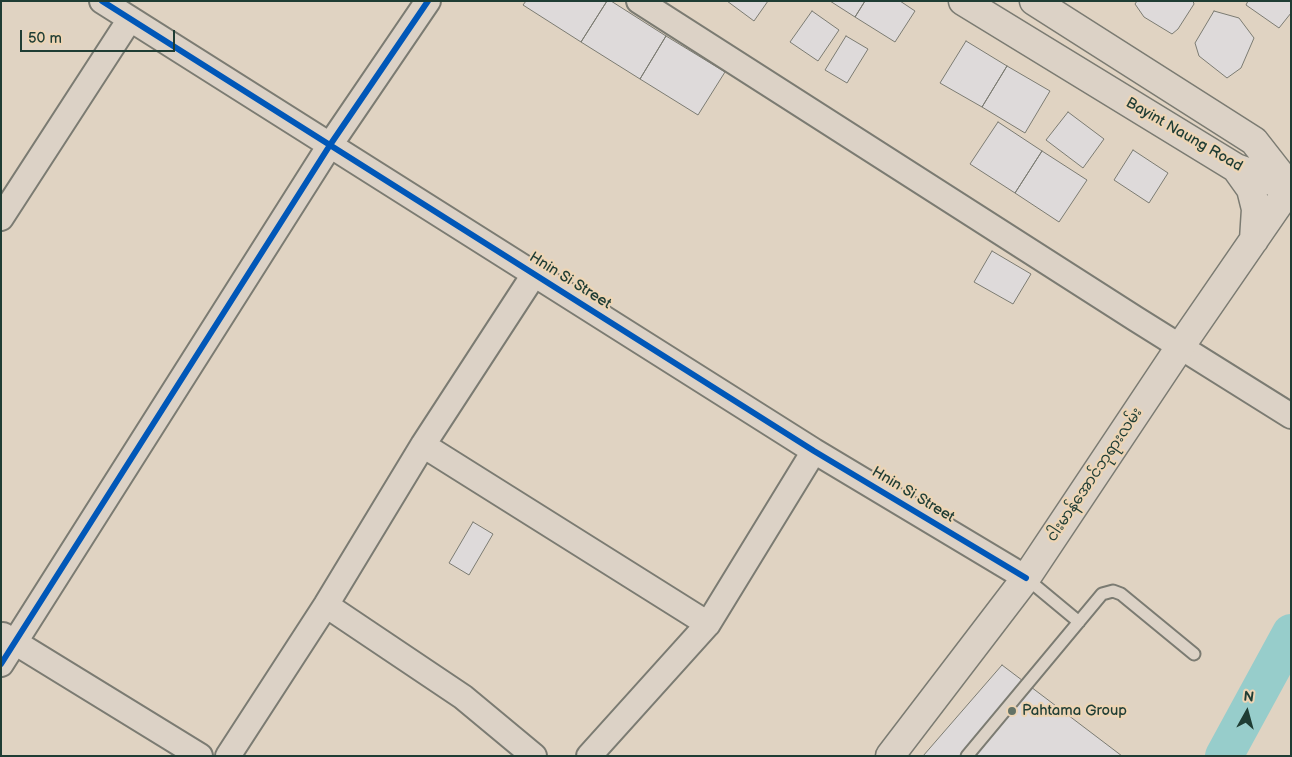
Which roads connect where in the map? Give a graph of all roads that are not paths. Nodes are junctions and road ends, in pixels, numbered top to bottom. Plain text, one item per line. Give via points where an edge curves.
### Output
1 (102, 1) edge
2 (428, 1) edge
3 (639, 1) edge
4 (963, 1) edge
5 (1034, 1) edge
6 (130, 19) junction
7 (1254, 141) junction
8 (330, 145) junction
9 (1291, 152) edge
10 (1236, 168) junction
11 (1290, 187) edge
12 (1291, 217) edge
13 (1, 218) edge
14 (1254, 240) junction
15 (535, 273) junction
16 (1180, 347) junction
17 (1291, 416) edge
18 (423, 445) junction
19 (814, 451) junction
20 (1026, 578) junction
21 (326, 604) junction
22 (1079, 622) junction
23 (708, 624) junction
24 (8, 639) edge
25 (1194, 654) dead end
26 (1, 664) edge
27 (200, 756) edge
28 (228, 756) edge
29 (534, 756) edge
30 (589, 756) edge
31 (890, 756) edge
32 (968, 756) edge

1 - 6 street, Hnin Si Street
2 - 8 street
3 - 16 street
4 - 10 main road, Bayint Naung Road
5 - 7 main road, Bayint Naung Road
6 - 8 street, Hnin Si Street
6 - 13 street
7 - 9 main road via 1273,150
7 - 11 main road, Bayint Naung Road
8 - 15 street, Hnin Si Street
8 - 24 street
10 - 11 main road, Bayint Naung Road
10 - 14 main road via 1252,189 1256,209
11 - 14 main road, ငါးမာန်အောင်ဘုရားလမ်း
12 - 14 main road via 1275,222
14 - 16 main road, ငါးမာန်အောင်ဘုရားလမ်း
15 - 18 street
15 - 19 street, Hnin Si Street
16 - 17 street
16 - 20 main road, ငါးမာန်အောင်ဘုရားလမ်း
18 - 21 street
18 - 23 street
19 - 20 street, Hnin Si Street
19 - 23 street
20 - 22 lane
20 - 31 main road, ငါးမာန်အောင်ဘုရားလမ်း
21 - 28 street
21 - 29 street via 463,697
22 - 25 lane via 1102,594 1112,591 1121,594
22 - 32 lane
23 - 30 street
24 - 26 street
24 - 27 street

